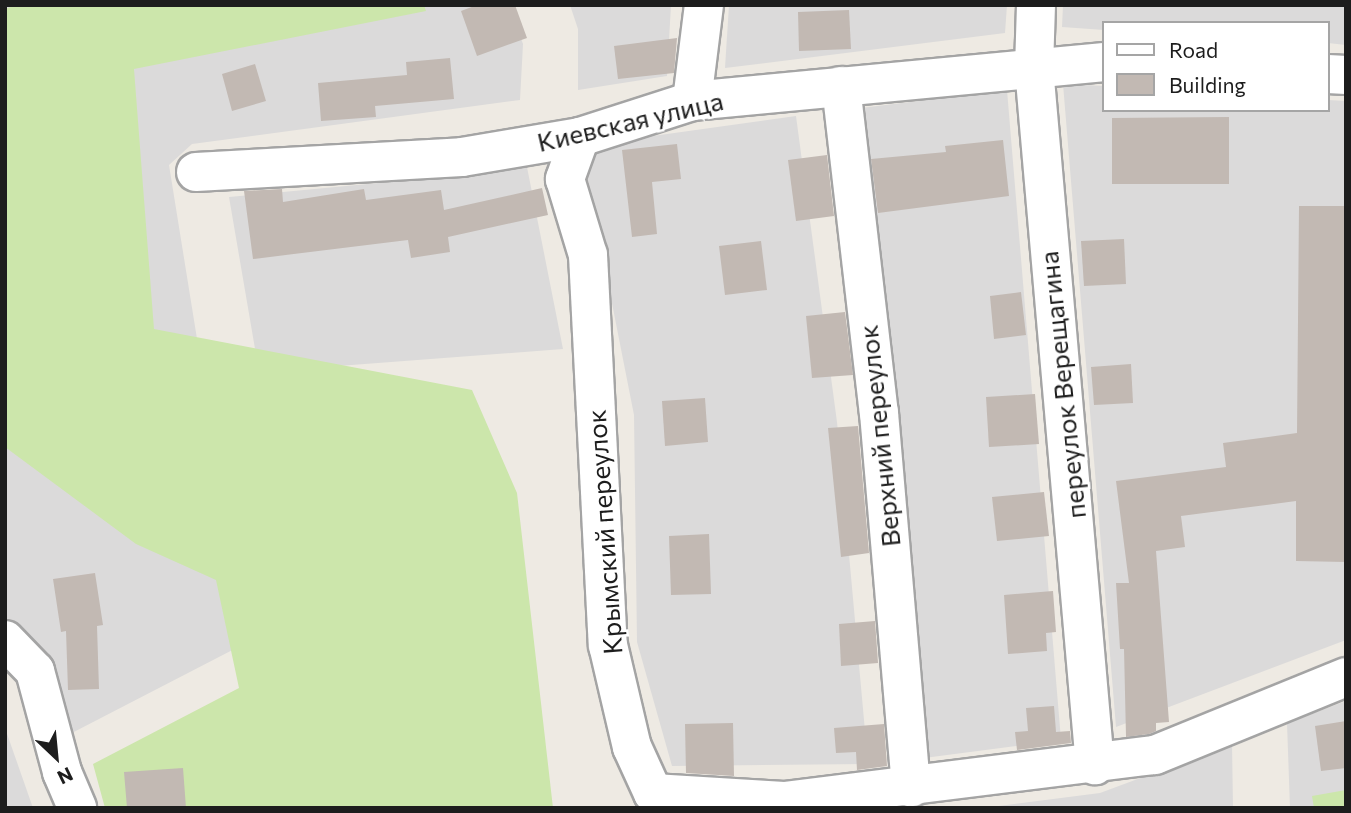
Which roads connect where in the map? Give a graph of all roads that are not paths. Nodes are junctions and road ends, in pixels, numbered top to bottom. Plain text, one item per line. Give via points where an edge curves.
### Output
1 (704, 5) edge
2 (1036, 5) edge
3 (1102, 62) edge
4 (1034, 68) junction
5 (841, 86) junction
6 (692, 101) junction
7 (580, 137) junction
8 (196, 172) dead end
9 (5, 640) edge
10 (1346, 677) edge
11 (1095, 765) junction
12 (911, 788) junction
13 (77, 808) edge

1 - 6 street
2 - 4 street, переулок Верещагина
3 - 4 street, Киевская улица
4 - 5 street, Киевская улица
4 - 11 street, переулок Верещагина
5 - 6 street, Киевская улица
5 - 12 street, Верхний переулок via 879,413
6 - 7 street, Киевская улица
7 - 8 street, Киевская улица via 461,157
7 - 12 street, Крымский переулок via 565,178 588,256 608,645 632,747 653,793 783,801
9 - 13 street via 35,671 62,772
10 - 11 street via 1155,755
11 - 12 street

